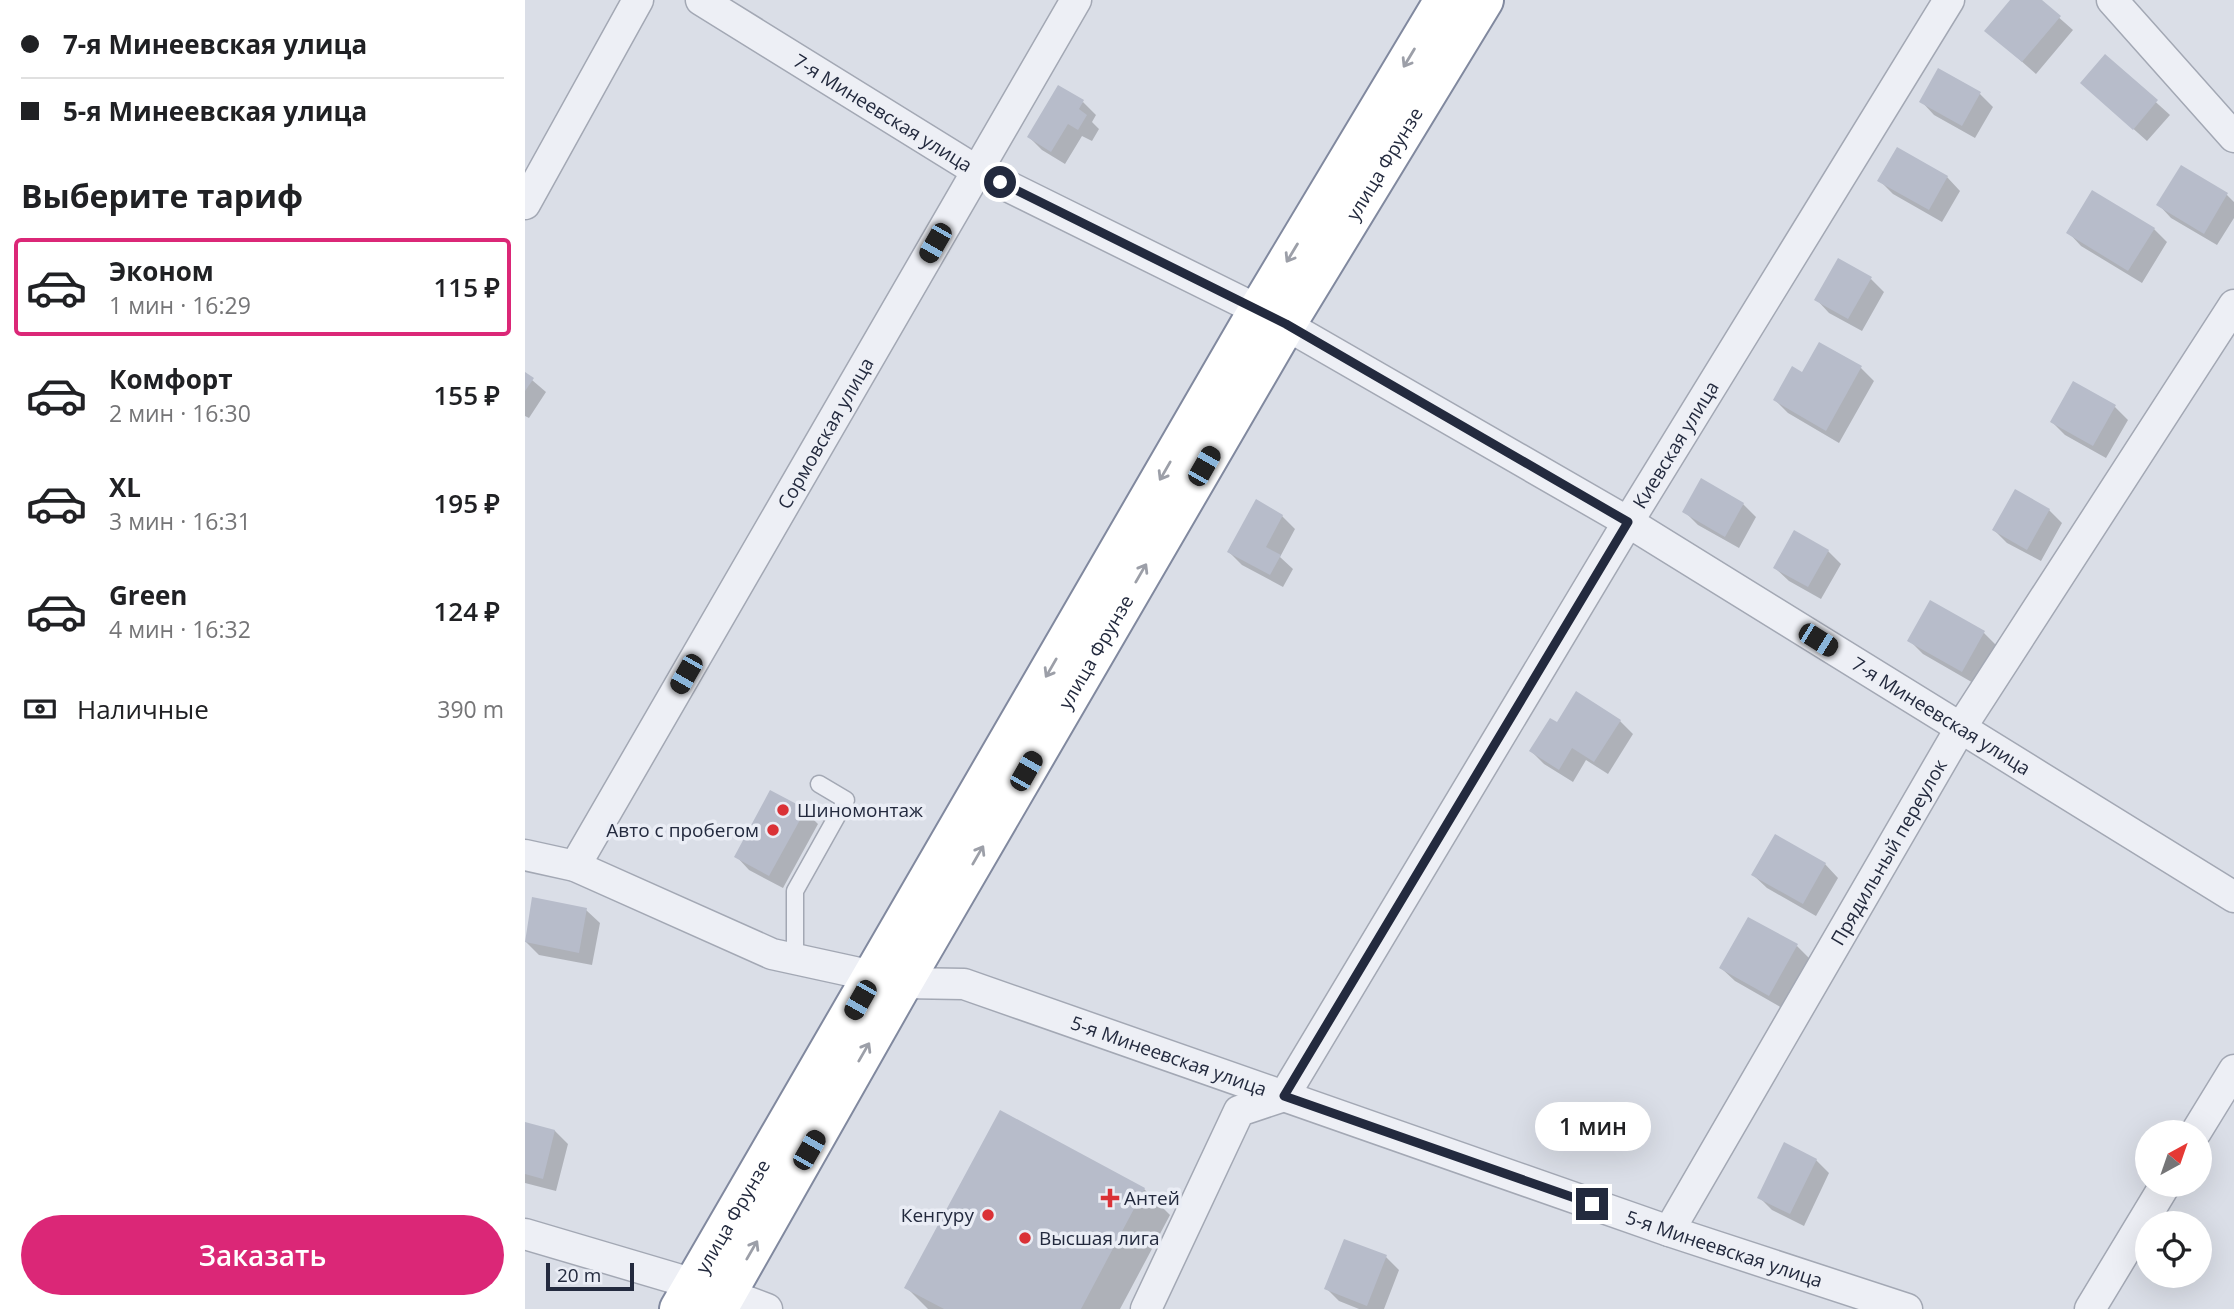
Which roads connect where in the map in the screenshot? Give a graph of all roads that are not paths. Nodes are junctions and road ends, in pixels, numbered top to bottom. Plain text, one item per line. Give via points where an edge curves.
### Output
1 (638, 0) edge
2 (701, 0) edge
3 (1076, 0) edge
4 (1444, 0) edge
5 (1484, 0) edge
6 (1949, 0) edge
7 (2112, 0) edge
8 (2234, 137) edge
9 (977, 171) junction
10 (525, 204) edge
11 (2234, 305) edge
12 (1272, 317) junction
13 (1628, 522) junction
14 (1960, 729) junction
15 (819, 784) dead end
16 (528, 853) edge
17 (575, 866) junction
18 (2234, 897) edge
19 (795, 959) junction
20 (888, 980) junction
21 (2234, 1070) edge
22 (1284, 1096) junction
23 (2203, 1120) edge
24 (2158, 1197) edge
25 (1669, 1231) junction
26 (525, 1234) edge
27 (705, 1299) edge
28 (767, 1309) edge
29 (1146, 1309) edge
30 (1907, 1309) edge
31 (2090, 1309) edge

1 - 10 street
2 - 9 street, 7-я Минеевская улица
3 - 9 street, Сормовская улица
4 -> 12 highway, улица Фрунзе
5 - 12 highway, улица Фрунзе
6 - 13 street, Киевская улица
7 - 8 street
9 - 12 street, 7-я Минеевская улица
9 - 17 street, Сормовская улица
11 - 14 street, Прядильный переулок
12 - 13 street, 7-я Минеевская улица
12 - 20 highway, улица Фрунзе
13 - 14 street, 7-я Минеевская улица
13 - 22 street, Киевская улица
14 - 18 street, 7-я Минеевская улица
14 - 25 street, Прядильный переулок
15 - 19 lane via 846,800 795,891
16 - 17 street, 5-я Минеевская улица
17 - 19 street, 5-я Минеевская улица via 772,954
19 - 20 street, 5-я Минеевская улица
20 - 22 street, 5-я Минеевская улица via 964,984
20 - 27 highway, улица Фрунзе
21 - 23 street
22 - 25 street, 5-я Минеевская улица
22 - 29 street via 1239,1111
24 - 31 street
25 - 30 street, 5-я Минеевская улица
26 - 27 street
27 - 28 street

